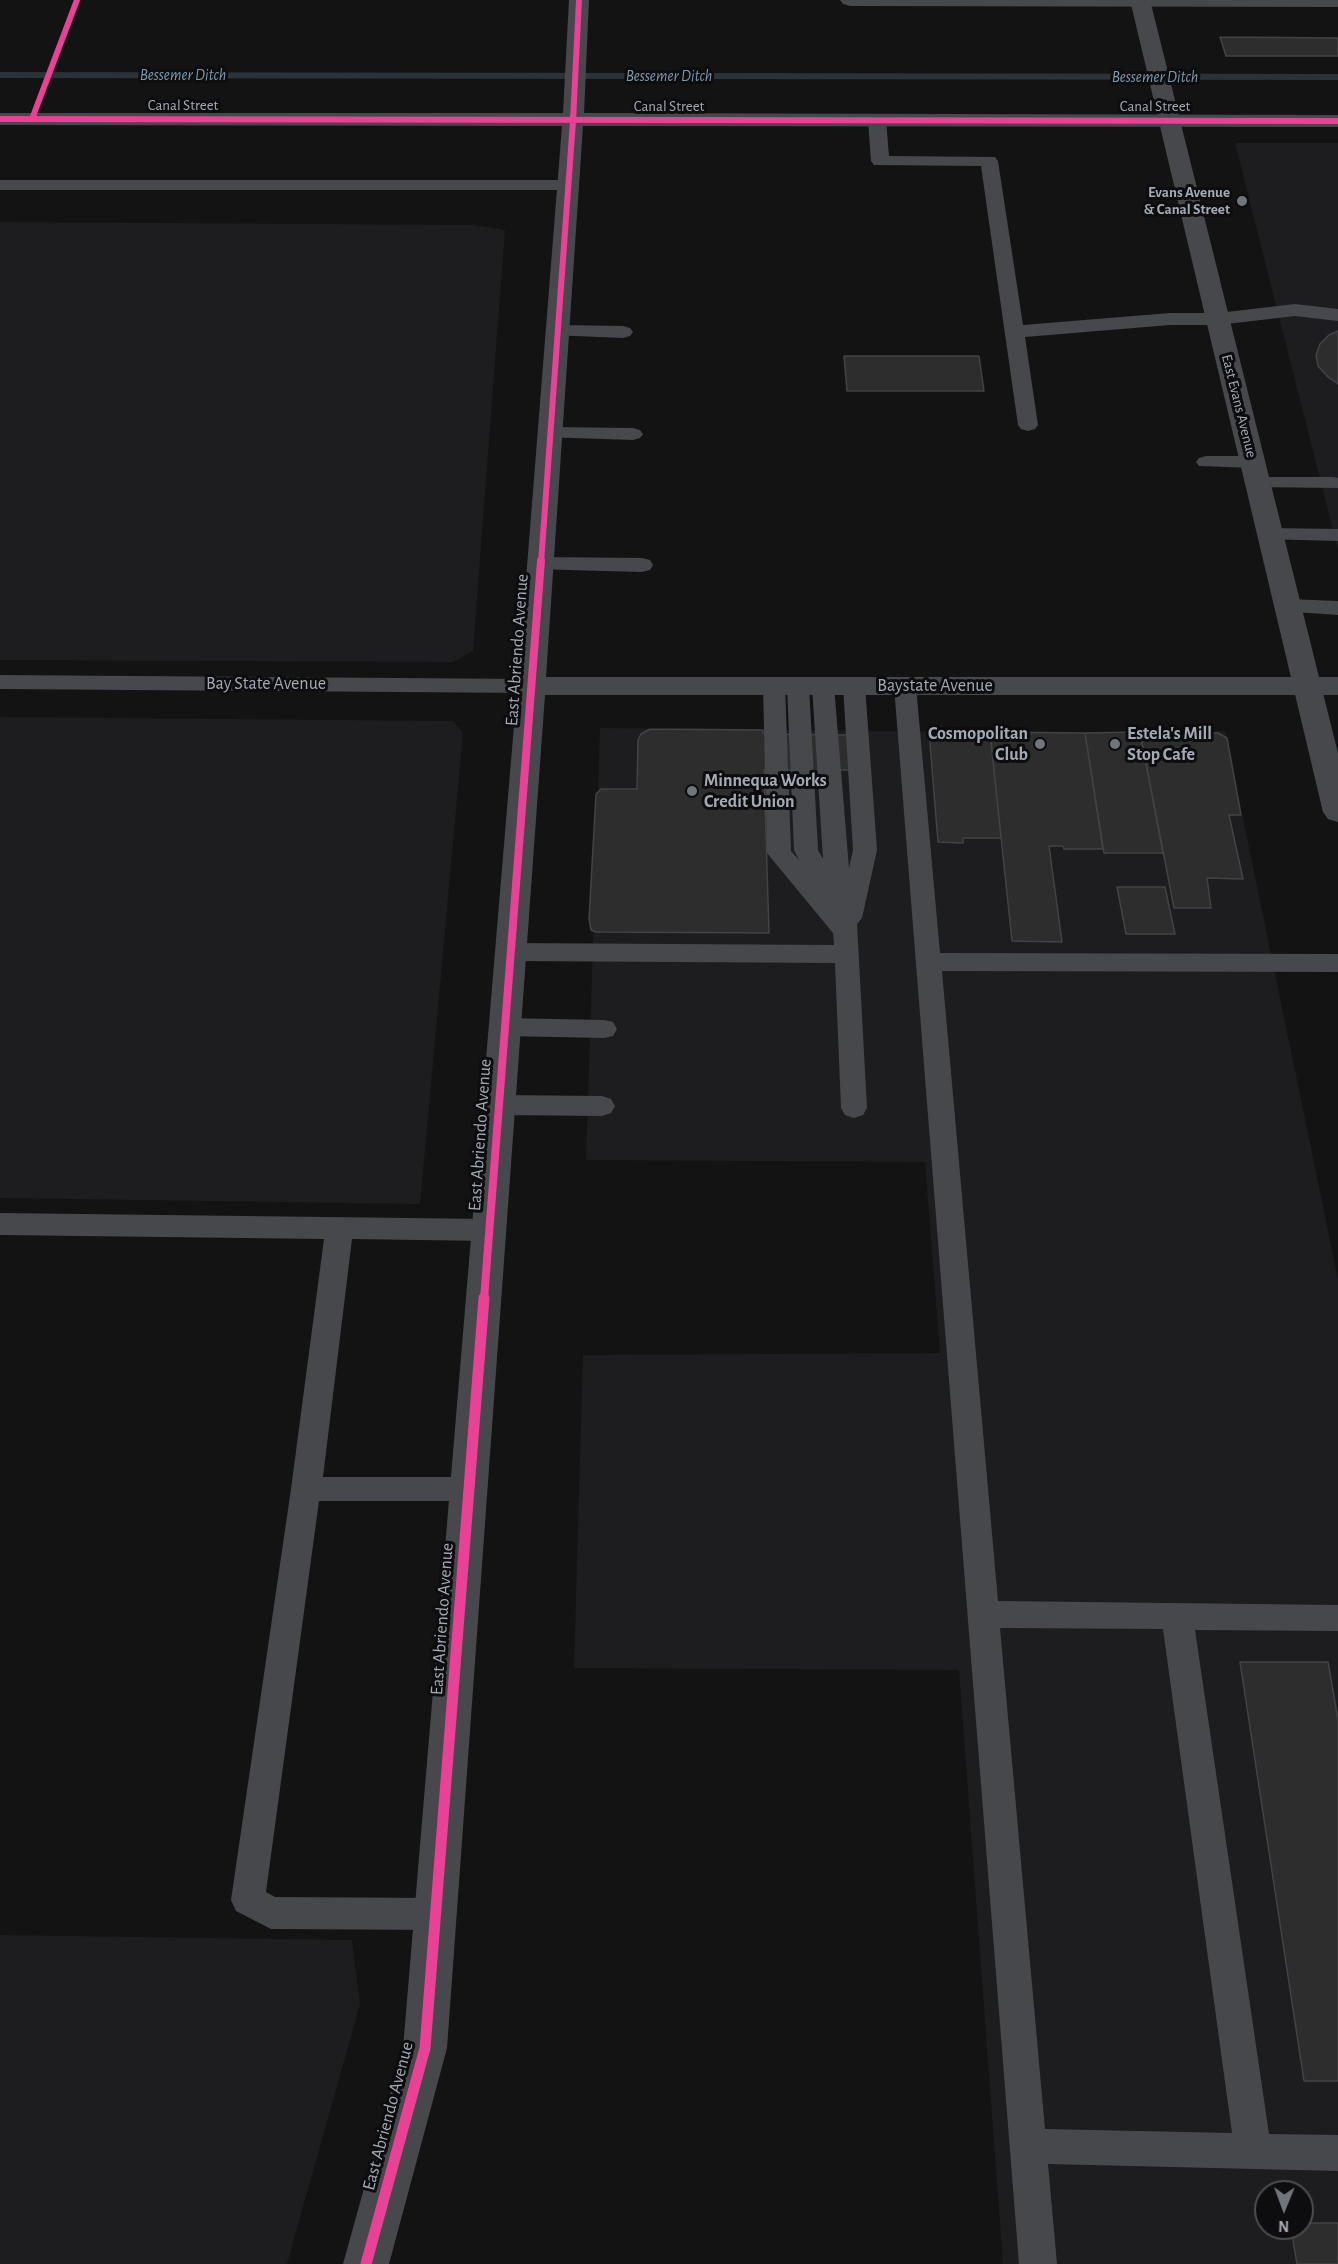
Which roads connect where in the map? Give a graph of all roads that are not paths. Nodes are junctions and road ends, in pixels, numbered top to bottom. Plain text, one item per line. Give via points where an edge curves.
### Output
1 (579, 0) edge
2 (850, 0) edge
3 (1140, 1) edge
4 (1338, 1) edge
5 (575, 92) junction
6 (0, 119) edge
7 (877, 120) junction
8 (1170, 121) junction
9 (1338, 121) edge
10 (0, 185) edge
11 (568, 185) junction
12 (1338, 299) edge
13 (1338, 307) edge
14 (1295, 310) junction
15 (1338, 315) edge
16 (1218, 319) junction
17 (558, 331) junction
18 (623, 332) dead end
19 (1014, 332) junction
20 (1028, 425) dead end
21 (550, 433) junction
22 (633, 434) dead end
23 (1206, 462) dead end
24 (1256, 473) junction
25 (1334, 483) dead end
26 (1270, 534) junction
27 (1338, 535) edge
28 (540, 564) junction
29 (642, 565) dead end
30 (1288, 606) junction
31 (1338, 608) edge
32 (0, 682) edge
33 (531, 686) junction
34 (798, 686) junction
35 (854, 686) junction
36 (905, 686) junction
37 (1308, 686) junction
38 (1338, 686) edge
39 (1338, 812) edge
40 (846, 943) junction
41 (511, 952) junction
42 (928, 962) junction
43 (1338, 963) edge
44 (505, 1028) junction
45 (603, 1029) dead end
46 (499, 1105) junction
47 (602, 1106) dead end
48 (854, 1108) dead end
49 (0, 1224) edge
50 (339, 1228) junction
51 (489, 1230) junction
52 (469, 1489) junction
53 (306, 1490) junction
54 (984, 1614) junction
55 (1177, 1616) junction
56 (1338, 1618) edge
57 (436, 1914) junction
58 (1028, 2146) junction
59 (1253, 2151) junction
60 (1338, 2152) edge
61 (366, 2264) edge
62 (1038, 2264) edge

1 - 5 street, East Abriendo Avenue
2 - 3 street
3 - 4 street
3 - 8 street, East Evans Avenue
5 - 6 street, Canal Street
5 - 7 street, Canal Street
5 - 11 street, East Abriendo Avenue
7 - 8 street, Canal Street
7 - 19 lane via 880,160 989,161
8 - 9 street, Canal Street
8 - 16 street, East Evans Avenue
10 - 11 lane
11 - 17 street, East Abriendo Avenue
12 - 14 lane
13 - 14 lane
14 - 15 lane
14 - 16 lane
16 - 19 lane via 1170,319
16 - 24 street, East Evans Avenue
17 - 18 lane
17 - 21 street, East Abriendo Avenue
19 - 20 lane
21 - 22 lane
21 - 28 street, East Abriendo Avenue
23 - 24 lane
24 - 25 lane
24 - 26 street, East Evans Avenue
26 - 27 lane
26 - 30 street, East Evans Avenue
28 - 29 lane
28 - 33 street, East Abriendo Avenue
30 - 31 lane
30 - 37 street, East Evans Avenue
32 - 33 lane, Bay State Avenue
33 - 34 street, Baystate Avenue
33 - 41 street, East Abriendo Avenue
34 - 35 street, Baystate Avenue
34 - 40 lane via 833,847
34 - 40 lane via 779,853
35 - 36 street, Baystate Avenue
35 - 40 lane via 865,850
36 - 37 street, Baystate Avenue
36 - 42 lane
37 - 38 street, Baystate Avenue
37 - 39 street, East Evans Avenue
40 - 41 lane
40 - 48 lane
41 - 44 street, East Abriendo Avenue
42 - 43 lane
42 - 54 lane
44 - 45 lane
44 - 46 street, East Abriendo Avenue
46 - 47 lane
46 - 51 street, East Abriendo Avenue
49 - 50 lane
50 - 51 lane
50 - 53 lane
51 - 52 street, East Abriendo Avenue
52 - 53 lane
52 - 57 street, East Abriendo Avenue
53 - 57 lane via 248,1900 271,1913
54 - 55 lane
54 - 58 lane
55 - 56 lane
55 - 59 lane
57 - 61 street, East Abriendo Avenue via 425,2048
58 - 59 lane
58 - 62 lane
59 - 60 lane

